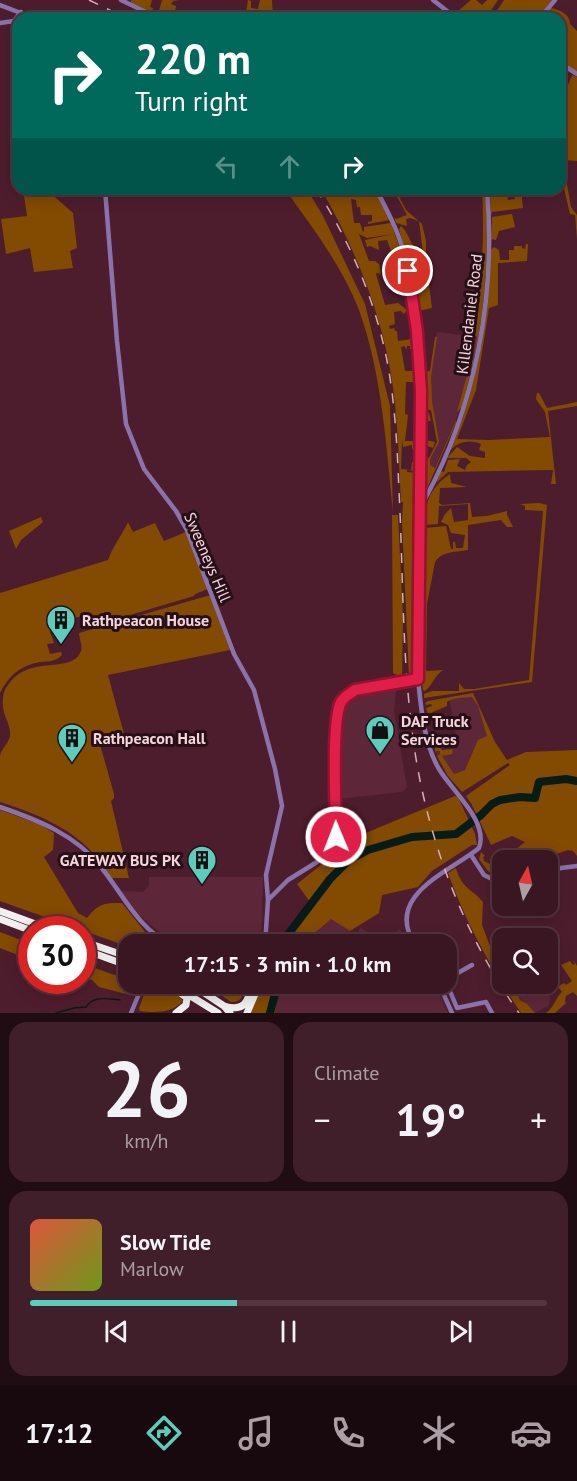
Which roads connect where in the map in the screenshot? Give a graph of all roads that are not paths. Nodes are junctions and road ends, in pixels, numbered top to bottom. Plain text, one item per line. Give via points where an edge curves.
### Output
1 (124, 0) edge
2 (433, 0) edge
3 (555, 0) edge
4 (0, 4) edge
5 (21, 12) edge
6 (147, 12) edge
7 (448, 12) edge
8 (545, 12) edge
9 (105, 195) edge
10 (379, 195) edge
11 (487, 195) edge
12 (420, 500) junction
13 (418, 679) junction
14 (0, 807) edge
15 (471, 855) junction
16 (577, 866) edge
17 (558, 869) edge
18 (492, 878) edge
19 (268, 900) junction
20 (0, 911) edge
21 (18, 918) edge
22 (0, 919) edge
23 (18, 926) edge
24 (153, 934) edge
25 (266, 934) edge
26 (411, 934) edge
27 (96, 946) edge
28 (118, 953) edge
29 (96, 954) edge
30 (118, 962) edge
31 (472, 965) dead end
32 (457, 973) edge
33 (139, 994) edge
34 (182, 994) edge
35 (187, 994) edge
36 (206, 994) edge
37 (251, 994) edge
38 (253, 994) edge
39 (443, 994) edge
40 (451, 994) edge
41 (224, 1006) junction
42 (458, 1010) edge
43 (133, 1013) edge
44 (176, 1013) edge
45 (218, 1013) edge
46 (230, 1013) edge
47 (247, 1013) edge
48 (452, 1013) edge
49 (492, 1013) edge

1 - 6 street
2 - 7 street
3 - 8 street
4 - 5 street
9 - 19 street, Sweeneys Hill via 126,424 144,469 188,530 234,654 254,690 277,777 282,806 266,875
10 - 12 street via 403,249 414,309 421,384
11 - 12 street, Killendaniel Road via 489,260 476,366 456,430 433,484 425,499
12 - 13 street
13 - 15 street via 435,762 468,805 482,838
13 - 19 street via 355,690 341,703 337,724 336,837 317,862 288,880
14 - 24 street via 51,827 77,844 101,867
15 - 18 street
15 - 26 street via 430,881 414,898 408,911
16 - 17 street
19 - 25 street, Sweeneys Hill
20 - 21 highway
22 - 23 highway
27 - 28 highway
29 - 30 highway
31 - 32 street
33 - 43 street
34 - 44 highway via 188,998 186,1005
35 - 45 highway
36 - 41 highway
37 - 41 highway via 243,1006
38 - 47 highway
39 - 48 street
40 - 42 street
41 - 46 highway
42 - 49 street via 486,1002

